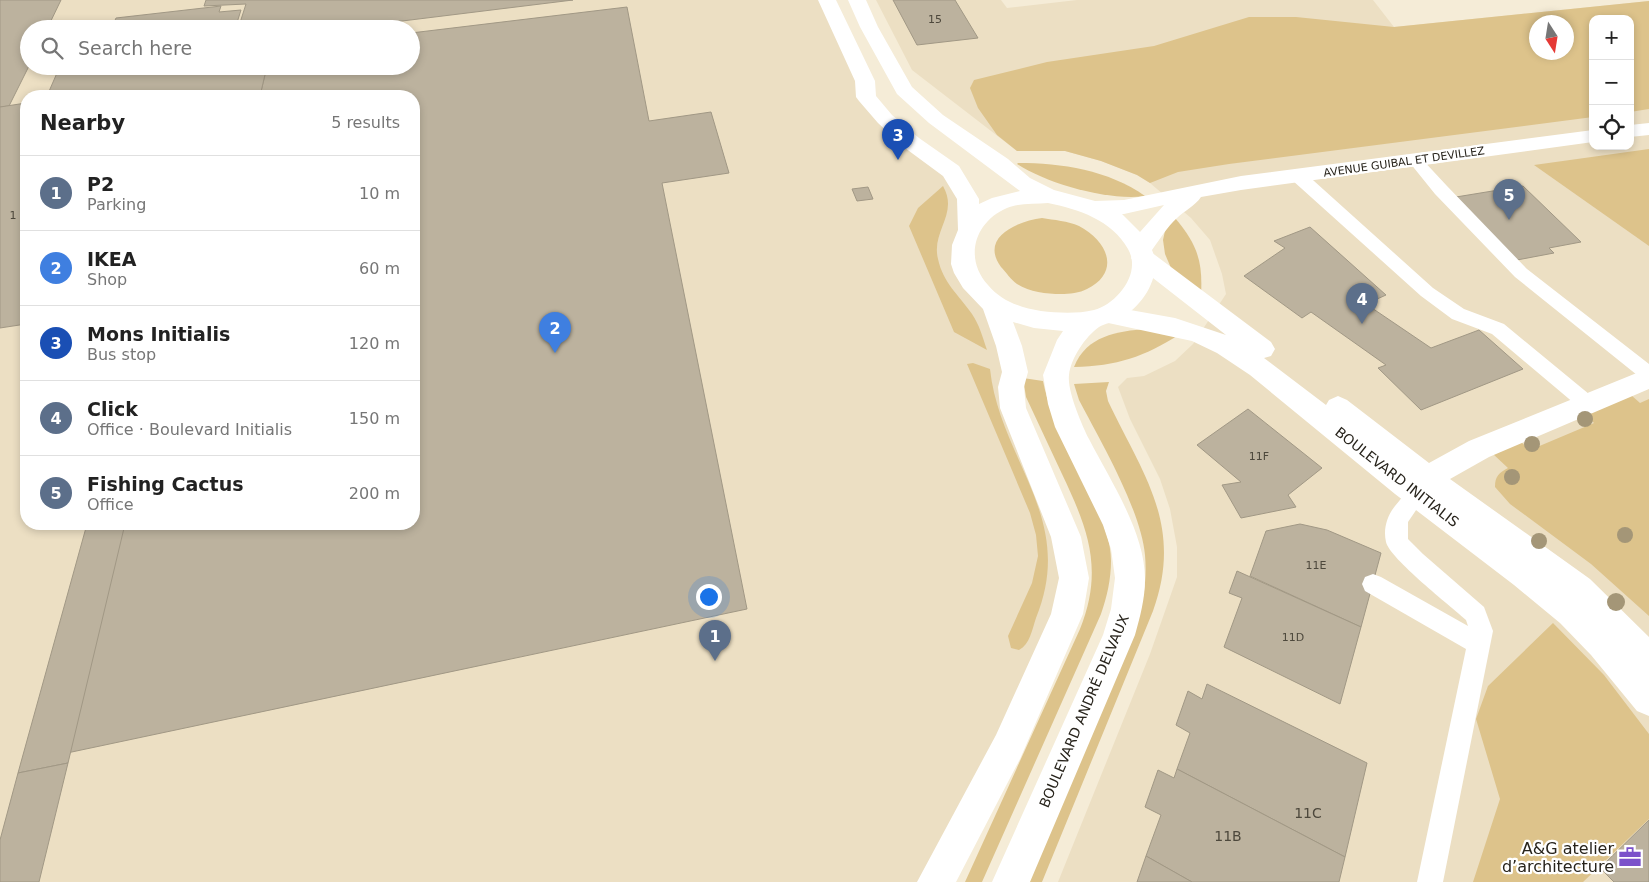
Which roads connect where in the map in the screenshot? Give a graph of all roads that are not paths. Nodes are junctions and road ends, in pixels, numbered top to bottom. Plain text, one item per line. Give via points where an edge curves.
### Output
1 (828, 0) edge
2 (857, 0) edge
3 (1649, 129) edge
4 (1634, 131) edge
5 (1589, 137) edge
6 (1415, 160) junction
7 (1298, 176) junction
8 (1215, 187) junction
9 (1048, 196) junction
10 (1095, 208) junction
11 (968, 231) junction
12 (1142, 254) junction
13 (992, 303) junction
14 (1099, 318) junction
15 (1649, 376) edge
16 (1588, 404) junction
17 (1418, 487) junction
18 (1373, 584) dead end
19 (1478, 644) junction
20 (1642, 667) edge
21 (1649, 700) edge
22 (936, 882) edge
23 (1011, 882) edge
24 (1430, 882) edge

1 - 11 street via 865,81 866,97 912,143 951,172 968,199
2 - 9 street via 904,90 936,119 1022,183
3 - 4 street
5 - 6 street, AVENUE GUIBAL ET DEVILLEZ
6 - 7 street, AVENUE GUIBAL ET DEVILLEZ
6 - 15 lane via 1521,273
7 - 8 street, AVENUE GUIBAL ET DEVILLEZ
7 - 16 lane via 1427,292 1458,314 1498,329
8 - 10 street, AVENUE GUIBAL ET DEVILLEZ via 1124,207
8 - 12 street, AVENUE GUIBAL ET DEVILLEZ via 1191,196 1169,210
9 - 10 street
9 - 11 street via 1024,197 983,210
10 - 12 street via 1130,233
11 - 13 street via 963,243 964,268 974,285
12 - 14 street via 1144,268 1137,288 1122,306
12 - 17 street, BOULEVARD INITIALIS
13 - 14 street via 1047,321
13 - 22 street via 1009,346 1015,372 1011,387 1013,408 1066,536 1074,578 1068,614 1012,738
14 - 17 street, BOULEVARD INITIALIS via 1165,324 1214,339 1275,380
14 - 23 street, BOULEVARD ANDRÉ DELVAUX via 1070,340 1056,375 1069,427 1118,525 1126,548 1130,578 1127,609 1119,635
15 - 16 street
16 - 17 street via 1478,449
17 - 19 lane via 1397,520 1397,542 1476,614 1481,631
17 - 20 street, BOULEVARD INITIALIS via 1579,589
18 - 19 lane
19 - 24 lane
20 - 21 street, BOULEVARD INITIALIS

